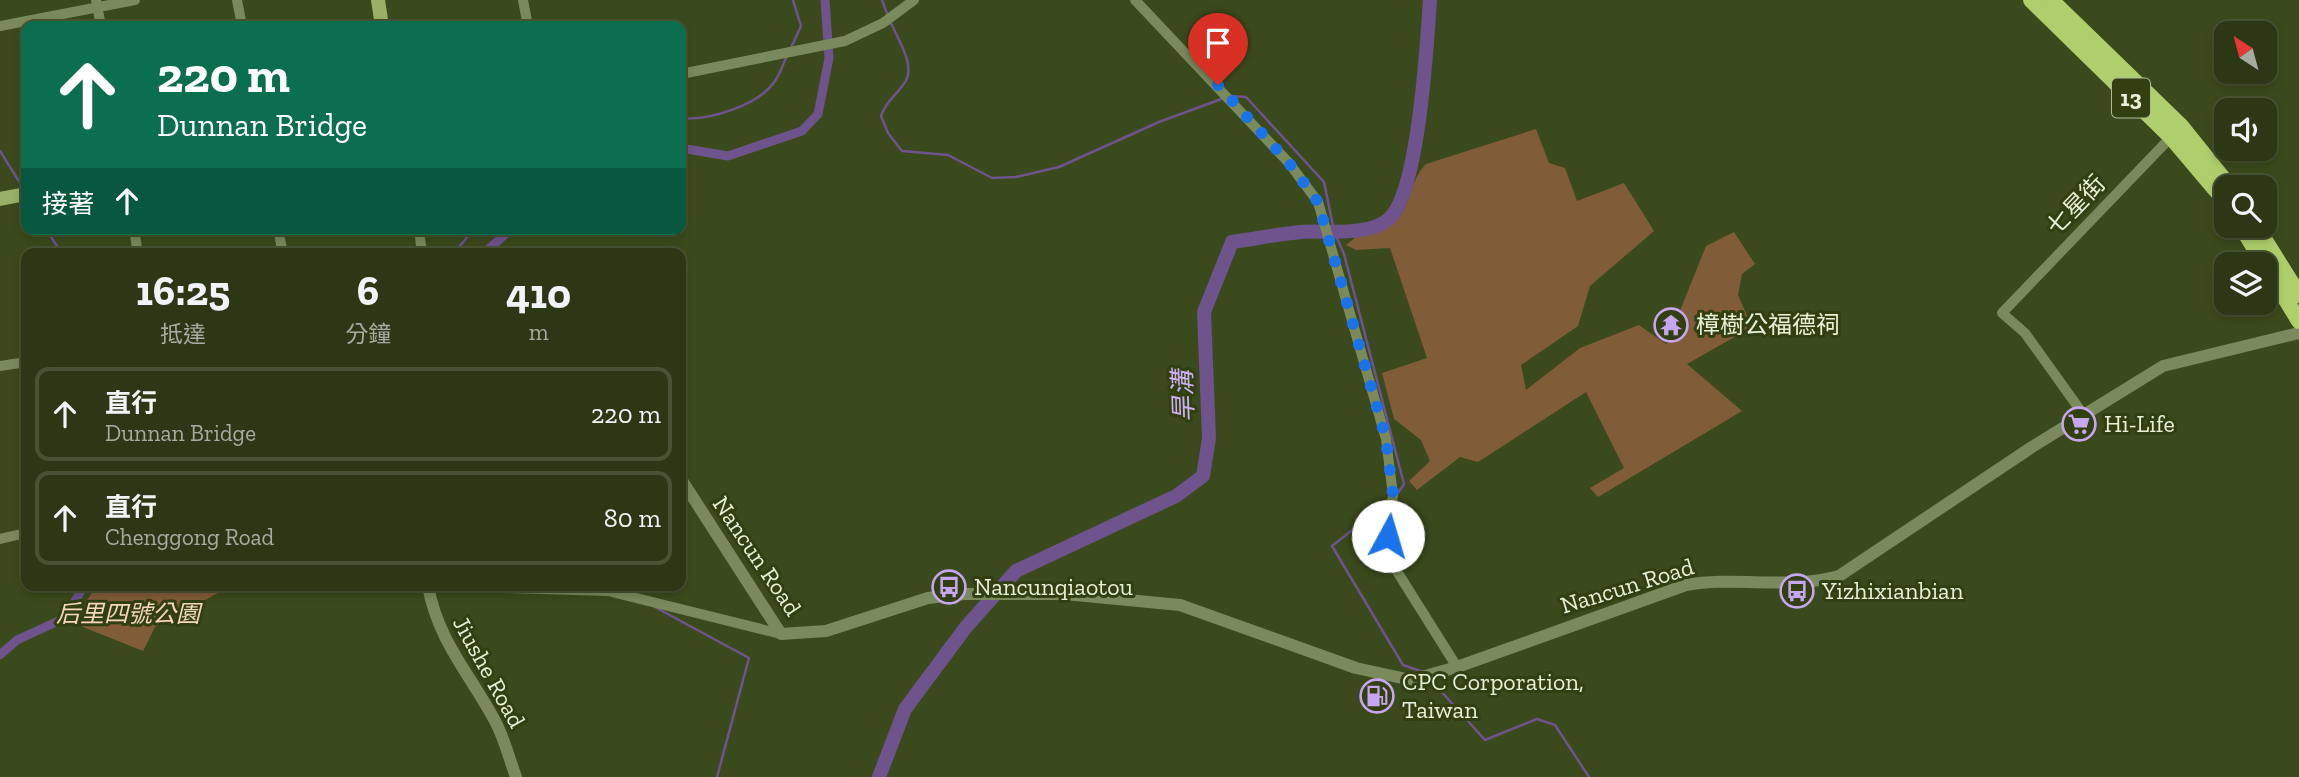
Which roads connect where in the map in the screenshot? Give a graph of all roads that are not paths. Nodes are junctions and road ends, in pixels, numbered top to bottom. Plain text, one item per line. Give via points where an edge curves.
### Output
1 (135, 0) edge
2 (237, 0) edge
3 (378, 0) edge
4 (523, 0) edge
5 (915, 0) edge
6 (1136, 0) edge
7 (2031, 0) edge
8 (2051, 0) edge
9 (97, 4) edge
10 (21, 21) edge
11 (22, 21) edge
12 (241, 21) edge
13 (381, 21) edge
14 (527, 21) edge
15 (0, 26) edge
16 (686, 73) edge
17 (2176, 132) junction
18 (2218, 175) edge
19 (2214, 185) edge
20 (21, 195) edge
21 (0, 199) edge
22 (2263, 238) edge
23 (2277, 285) edge
24 (2299, 295) edge
25 (2299, 320) edge
26 (2299, 333) edge
27 (21, 363) edge
28 (0, 366) edge
29 (2083, 414) junction
30 (686, 487) edge
31 (21, 534) edge
32 (0, 539) edge
33 (429, 591) edge
34 (608, 591) edge
35 (781, 634) junction
36 (1457, 667) junction
37 (513, 776) edge

1 - 9 street
2 - 12 street
3 - 13 main road
4 - 14 street
5 - 16 street via 883,23 845,41
6 - 36 street via 1190,54 1318,202 1386,439 1393,495 1388,536 1393,565
7 - 17 main road, 13
8 - 17 main road, 13
9 - 11 street
10 - 15 street
17 - 18 main road, 13
17 - 19 main road, 13
17 - 29 street, 七星街 via 2002,313 2025,333
20 - 21 main road
22 - 24 main road
23 - 25 main road
26 - 29 street, Nancun Road via 2163,366
27 - 28 street
29 - 36 street, Nancun Road via 1839,576 1814,583 1686,585
30 - 35 street, Nancun Road
31 - 32 street
33 - 37 street, Jiushe Road via 433,615 510,751
34 - 35 street
35 - 36 street, Nancun Road via 826,631 928,598 1065,594 1180,605 1385,676 1411,680

